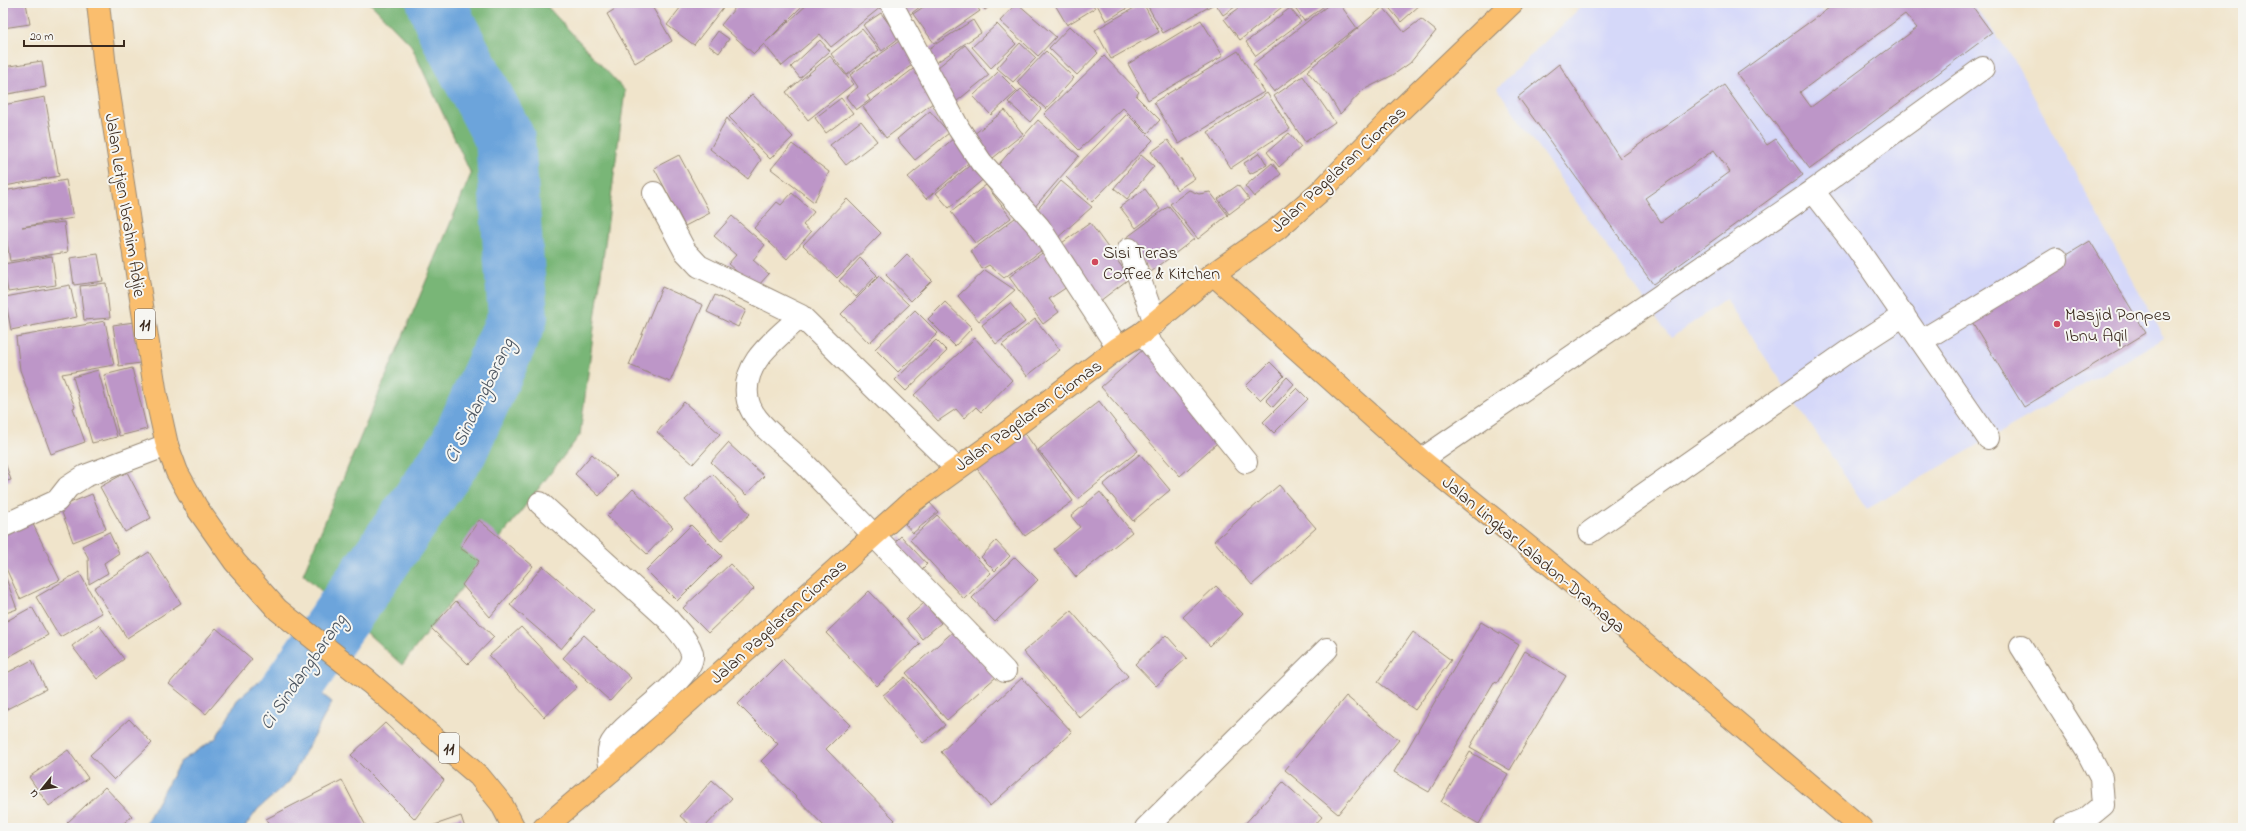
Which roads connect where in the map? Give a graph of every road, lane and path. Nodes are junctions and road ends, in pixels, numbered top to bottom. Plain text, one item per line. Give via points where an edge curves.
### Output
1 (98, 3) edge
2 (891, 3) edge
3 (1512, 3) edge
4 (1983, 68) dead end
5 (1813, 192) junction
6 (654, 193) dead end
7 (1130, 249) dead end
8 (2058, 259) dead end
9 (1213, 274) junction
10 (1904, 315) junction
11 (802, 316) junction
12 (1149, 328) junction
13 (1921, 341) junction
14 (1118, 348) junction
15 (1988, 438) dead end
16 (167, 446) junction
17 (1421, 460) junction
18 (1246, 462) dead end
19 (956, 468) junction
20 (540, 503) dead end
21 (3, 526) edge
22 (1590, 532) dead end
23 (873, 535) junction
24 (2021, 646) dead end
25 (1327, 649) dead end
26 (1005, 671) dead end
27 (611, 771) junction
28 (514, 828) edge
29 (544, 828) edge
30 (1146, 828) edge
31 (1861, 828) edge
32 (2064, 828) edge

1 - 16 main road, Jalan Letjen Ibrahim Adjie / 11 via 105,68 151,364
2 - 14 street via 959,129 981,162 1039,227
3 - 9 main road, Jalan Pagelaran Ciomas via 1390,120 1324,188 1277,229
4 - 5 street
5 - 10 street via 1857,248
5 - 17 street
6 - 11 street via 685,251 700,266
7 - 12 street
8 - 13 street
9 - 12 main road, Jalan Pagelaran Ciomas
9 - 17 main road, Jalan Lingkar Laladon-Dramaga
10 - 13 street
10 - 22 street
11 - 19 street
11 - 23 street via 754,363 748,382 748,402 757,419 795,454
12 - 14 main road, Jalan Pagelaran Ciomas
12 - 18 street
13 - 15 street
14 - 19 main road, Jalan Pagelaran Ciomas via 992,444
16 - 21 street via 85,476 68,487 57,501
16 - 28 main road, Jalan Letjen Ibrahim Adjie / 11 via 193,502 234,562 278,610 369,682 479,776 501,803
17 - 31 main road, Jalan Lingkar Laladon-Dramaga via 1557,570
19 - 23 main road, Jalan Pagelaran Ciomas
20 - 27 street via 668,619 685,639 692,653 692,661 680,677 623,729 610,747
23 - 26 street
23 - 27 main road, Jalan Pagelaran Ciomas
24 - 32 street via 2087,751 2101,778 2103,805 2086,819
25 - 30 street
27 - 29 main road, Jalan Pagelaran Ciomas

